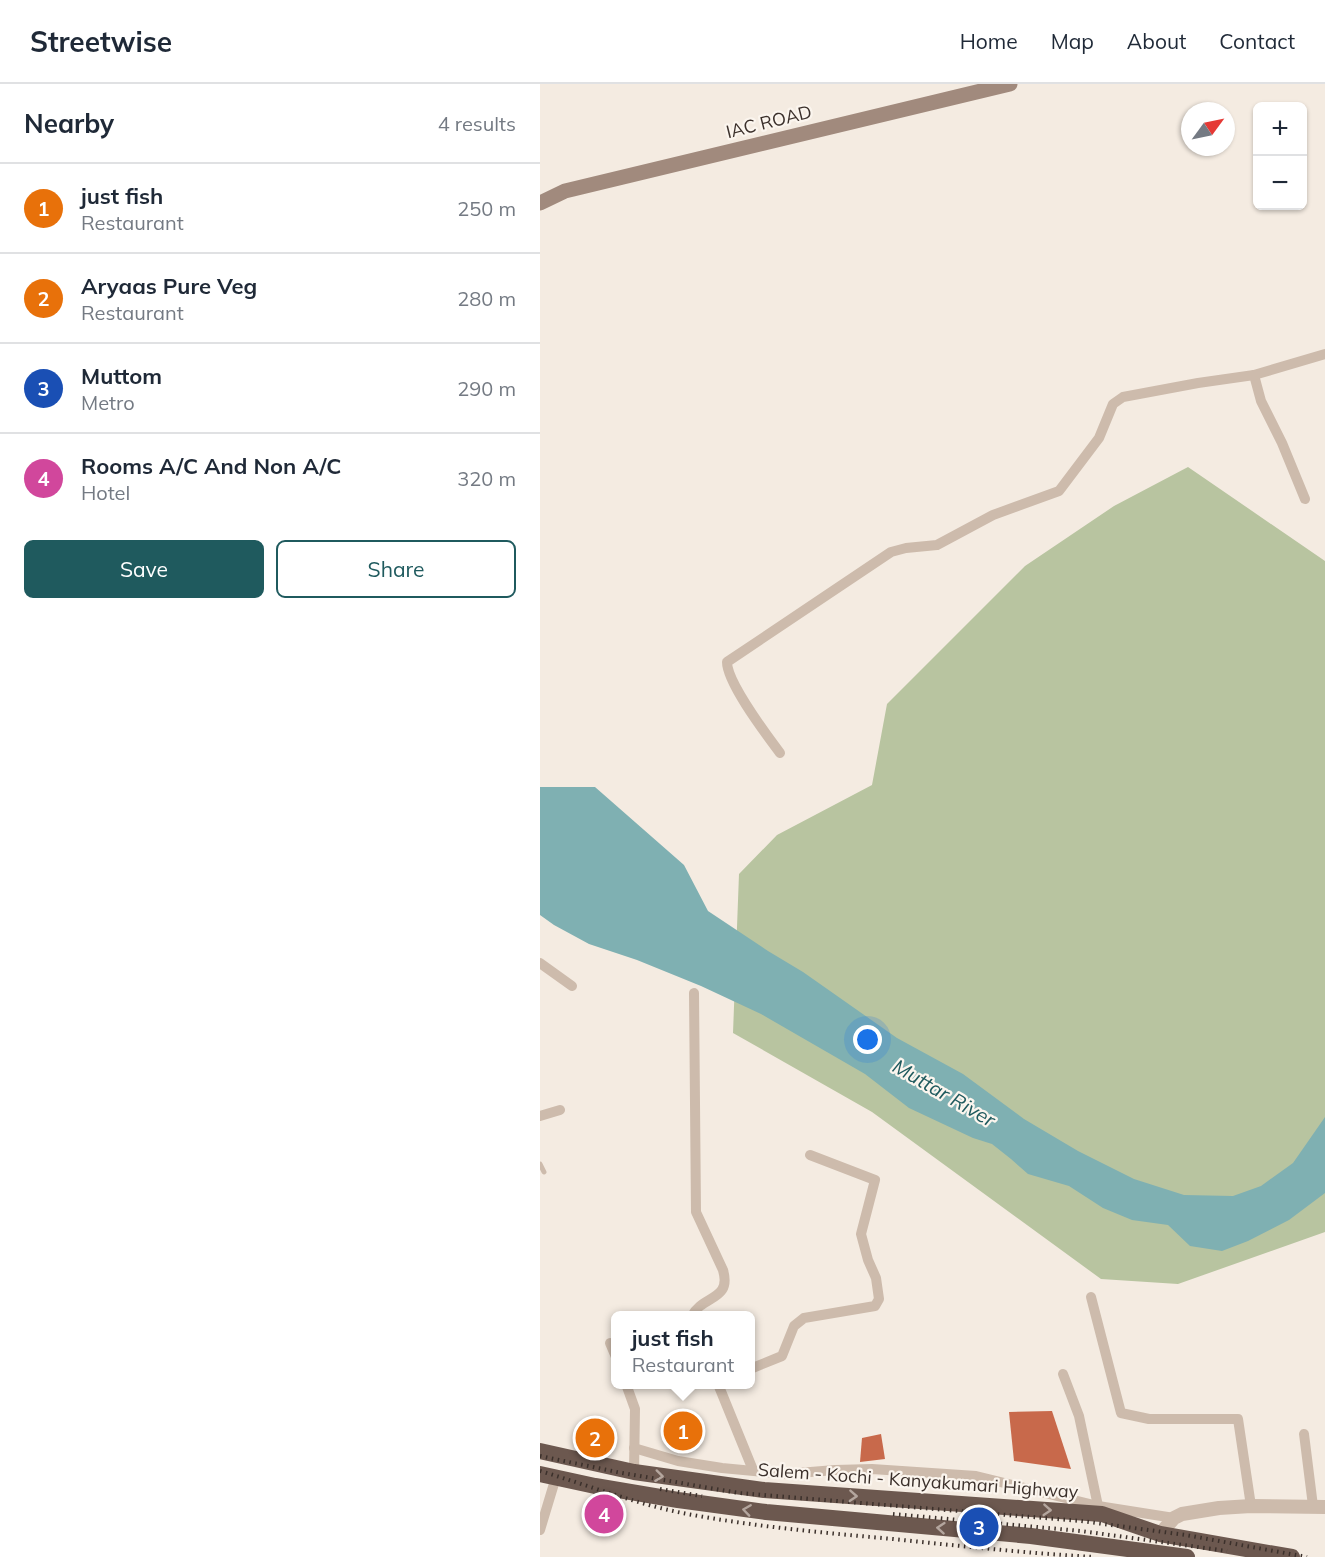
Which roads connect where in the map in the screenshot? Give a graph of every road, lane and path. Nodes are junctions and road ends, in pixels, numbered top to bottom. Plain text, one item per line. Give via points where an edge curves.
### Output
1 (1010, 84) edge
2 (540, 203) edge
3 (1325, 354) edge
4 (1254, 375) junction
5 (1305, 499) dead end
6 (780, 753) dead end
7 (540, 963) edge
8 (572, 986) dead end
9 (694, 993) dead end
10 (560, 1110) dead end
11 (540, 1116) edge
12 (810, 1155) dead end
13 (540, 1164) edge
14 (544, 1172) dead end
15 (1091, 1297) dead end
16 (695, 1311) edge
17 (755, 1367) edge
18 (1063, 1374) dead end
19 (628, 1389) edge
20 (720, 1389) edge
21 (1304, 1434) dead end
22 (634, 1448) junction
23 (540, 1450) edge
24 (753, 1470) junction
25 (634, 1473) junction
26 (548, 1476) edge
27 (1098, 1506) junction
28 (1251, 1506) junction
29 (1319, 1506) edge
30 (1174, 1518) junction
31 (540, 1530) edge
32 (1161, 1534) junction
33 (1187, 1557) edge
34 (1292, 1557) edge

1 - 2 main road, IAC ROAD via 565,191
3 - 4 street
4 - 5 street
4 - 6 street via 1123,398 1113,404 1099,438 1059,491 993,515 937,545 891,552 727,662 734,684
7 - 8 street
9 - 16 street via 696,1212 726,1279 719,1295
10 - 11 street
12 - 17 street via 875,1180 861,1234 879,1299 874,1306 804,1318 794,1326 782,1356
13 - 14 lane
15 - 28 street via 1121,1413 1149,1419 1238,1419
18 - 27 street via 1080,1416
19 - 22 street via 635,1408
20 - 24 street
21 - 29 street
22 - 24 street via 678,1461
22 - 25 street
23 - 25 highway, Salem - Kochi - Kanyakumari Highway
24 - 27 street via 786,1474 872,1469 976,1476
25 -> 32 highway, Salem - Kochi - Kanyakumari Highway via 764,1490 1102,1514
26 - 31 street
33 -> 26 highway via 1031,1536 766,1512
27 - 30 street
28 - 29 street
28 - 30 street
30 - 32 street
32 - 34 highway, Salem - Kochi - Kanyakumari Highway

